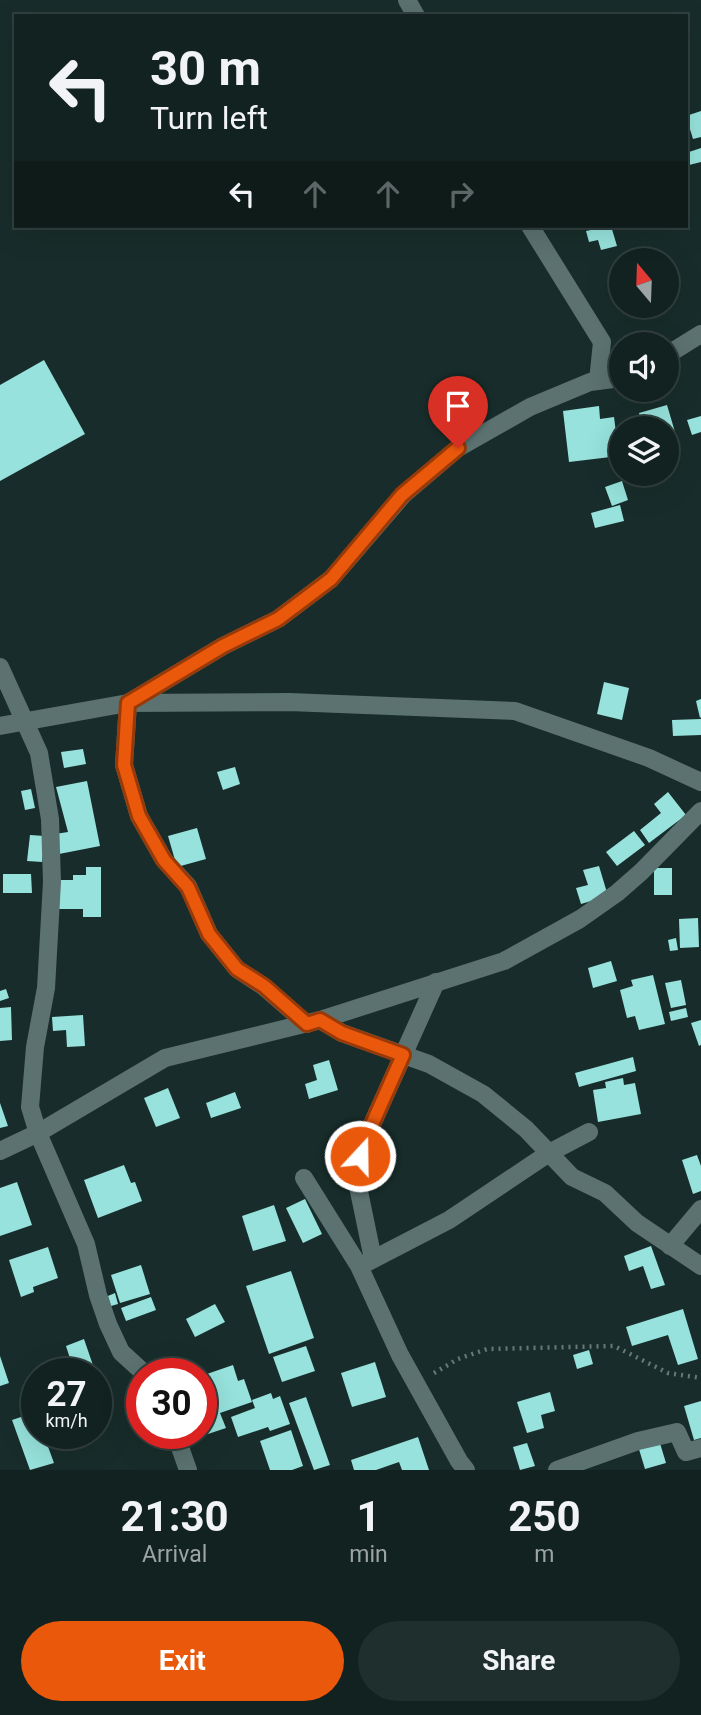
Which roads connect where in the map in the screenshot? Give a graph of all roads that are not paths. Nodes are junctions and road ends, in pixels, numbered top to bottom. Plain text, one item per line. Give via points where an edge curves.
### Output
1 (531, 228) edge
2 (701, 334) edge
3 (679, 348) edge
4 (609, 380) edge
5 (598, 381) junction
6 (0, 667) edge
7 (128, 703) junction
8 (25, 722) junction
9 (0, 726) edge
10 (701, 782) edge
11 (701, 811) edge
12 (436, 982) junction
13 (314, 1022) junction
14 (403, 1055) junction
15 (589, 1132) dead end
16 (38, 1133) junction
17 (0, 1151) edge
18 (549, 1153) junction
19 (304, 1178) dead end
20 (701, 1209) edge
21 (670, 1246) junction
22 (366, 1262) junction
23 (701, 1266) edge
24 (128, 1358) edge
25 (701, 1448) edge
26 (181, 1449) edge
27 (188, 1470) edge
28 (467, 1470) edge
29 (557, 1470) edge

1 - 5 street via 602,342
2 - 3 street
4 - 5 street
5 - 7 street via 530,407 458,448 402,495 331,579 278,619
6 - 8 street
7 - 8 street
7 - 10 street via 289,702 516,712 649,758
7 - 13 street via 124,765 139,816 164,860 188,887 209,934 237,969
8 - 9 street
8 - 16 street via 39,753 50,819 52,882 46,988 30,1081 30,1107
11 - 12 street via 641,872 580,919 504,961
12 - 13 street
12 - 14 street
13 - 14 street
13 - 16 street via 165,1058
14 - 18 street via 483,1094
14 - 22 street via 355,1172
15 - 18 street
16 - 17 street
16 - 24 street via 86,1244 108,1324
18 - 21 street via 572,1177 605,1194
18 - 22 street via 449,1220
19 - 22 street
20 - 21 street
21 - 23 street
22 - 28 street via 400,1355
25 - 29 street via 686,1452 677,1432
26 - 27 street

